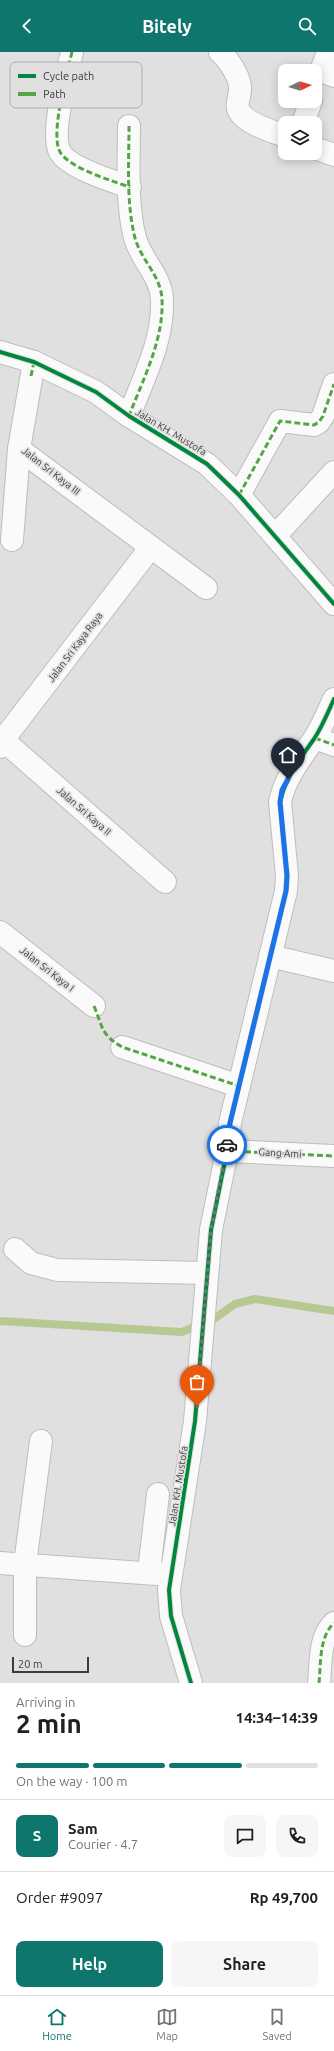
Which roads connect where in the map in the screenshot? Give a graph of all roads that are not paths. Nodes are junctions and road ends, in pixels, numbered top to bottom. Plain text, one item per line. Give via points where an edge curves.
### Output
1 (72, 52) edge
2 (220, 52) edge
3 (70, 62) edge
4 (61, 108) edge
5 (129, 126) dead end
6 (278, 133) edge
7 (322, 151) edge
8 (334, 155) edge
9 (130, 188) junction
10 (0, 352) edge
11 (34, 362) junction
12 (334, 384) edge
13 (129, 416) junction
14 (19, 449) junction
15 (334, 472) edge
16 (239, 495) junction
17 (275, 536) junction
18 (12, 540) dead end
19 (151, 547) junction
20 (206, 588) dead end
21 (334, 604) edge
22 (334, 700) edge
23 (324, 741) edge
24 (1, 744) edge
25 (165, 882) dead end
26 (0, 932) edge
27 (270, 956) junction
28 (334, 971) edge
29 (94, 1006) dead end
30 (122, 1047) dead end
31 (239, 1086) junction
32 (227, 1151) junction
33 (334, 1156) edge
34 (15, 1249) dead end
35 (207, 1273) junction
36 (41, 1440) dead end
37 (158, 1494) dead end
38 (0, 1563) edge
39 (25, 1564) junction
40 (149, 1572) junction
41 (171, 1575) junction
42 (334, 1623) edge
43 (25, 1635) dead end
44 (191, 1683) edge
45 (319, 1683) edge

1 - 3 street
2 - 6 street via 239,83 237,106 241,114
4 - 9 street via 56,131 60,152 79,168
5 - 9 street
7 - 8 street
9 - 13 street via 132,224 136,240 157,278 162,298 160,327 150,364
10 - 11 street, Jalan KH. Mustofa
11 - 13 street, Jalan KH. Mustofa via 96,392
11 - 14 street, Jalan Sri Kaya III
12 - 16 street via 323,416 314,426 294,421 280,421
13 - 16 street, Jalan KH. Mustofa via 207,464
14 - 18 street
14 - 19 street, Jalan Sri Kaya III
15 - 17 street
16 - 17 street, Jalan KH. Mustofa
17 - 21 street, Jalan KH. Mustofa
19 - 20 street, Jalan Sri Kaya III
19 - 24 street, Jalan Sri Kaya Raya
22 - 23 street
23 - 27 street via 294,767 282,790 280,802 287,876 286,891
24 - 25 street, Jalan Sri Kaya II
26 - 29 street, Jalan Sri Kaya I
27 - 28 street
27 - 31 street
30 - 31 street
31 - 32 street via 230,1123
32 - 33 street, Gang Ami
32 - 35 street via 211,1230
34 - 35 street via 31,1263 57,1270
35 - 41 street, Jalan KH. Mustofa via 195,1421
36 - 39 street
37 - 40 street
38 - 39 street
39 - 40 street
39 - 43 street
40 - 41 street
41 - 44 street, Jalan KH. Mustofa via 171,1616
42 - 45 street via 330,1626 322,1646

